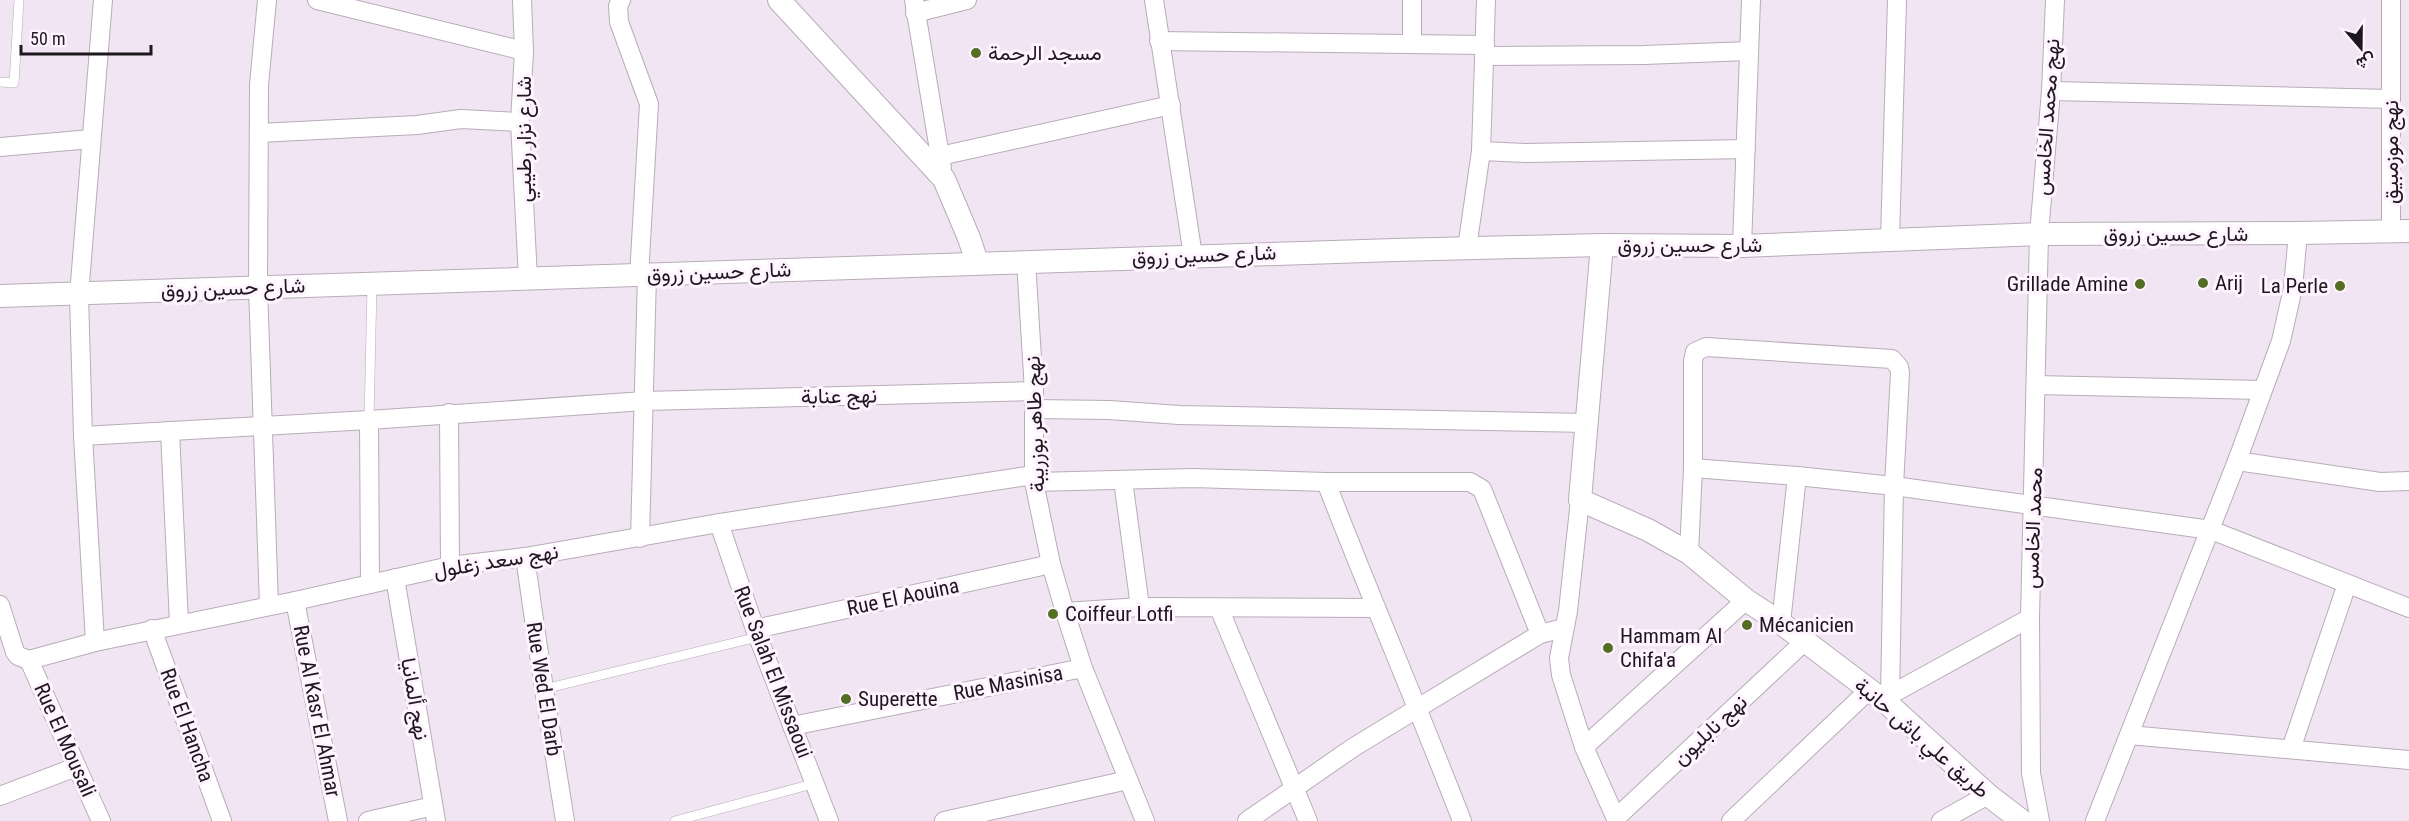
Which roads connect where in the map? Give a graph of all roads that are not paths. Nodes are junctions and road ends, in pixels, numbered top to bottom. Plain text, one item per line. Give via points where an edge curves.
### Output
1 (19, 0) edge
2 (103, 0) edge
3 (267, 0) edge
4 (317, 0) edge
5 (522, 0) edge
6 (621, 0) edge
7 (779, 0) edge
8 (968, 0) edge
9 (1154, 0) edge
10 (1412, 0) edge
11 (1486, 0) edge
12 (1751, 0) edge
13 (1897, 0) edge
14 (2055, 0) edge
15 (2391, 0) edge
16 (915, 7) edge
17 (1159, 40) junction
18 (1413, 44) junction
19 (1485, 50) junction
20 (524, 51) junction
21 (1749, 51) junction
22 (0, 82) edge
23 (2051, 91) junction
24 (2391, 99) junction
25 (1171, 105) junction
26 (520, 122) junction
27 (259, 133) junction
28 (91, 139) junction
29 (0, 147) edge
30 (1746, 149) junction
31 (1481, 150) junction
32 (940, 156) junction
33 (944, 179) junction
34 (2400, 231) edge
35 (2039, 234) junction
36 (2298, 234) junction
37 (1890, 239) junction
38 (1602, 245) junction
39 (1742, 246) junction
40 (1467, 248) junction
41 (1193, 256) junction
42 (1026, 261) junction
43 (977, 262) junction
44 (643, 275) junction
45 (528, 279) junction
46 (372, 283) junction
47 (258, 287) junction
48 (79, 295) junction
49 (0, 296) edge
50 (2036, 385) junction
51 (2262, 390) junction
52 (1034, 400) junction
53 (644, 401) junction
54 (449, 413) junction
55 (369, 420) junction
56 (1587, 423) junction
57 (261, 424) junction
58 (170, 431) junction
59 (83, 436) junction
60 (2237, 461) junction
61 (1693, 468) junction
62 (1797, 476) junction
63 (1033, 479) junction
64 (1123, 480) junction
65 (2409, 481) edge
66 (1326, 482) junction
67 (1894, 486) junction
68 (1580, 500) junction
69 (2034, 506) junction
70 (719, 523) junction
71 (2211, 530) junction
72 (640, 538) junction
73 (1689, 553) junction
74 (525, 557) junction
75 (1051, 564) junction
76 (450, 566) junction
77 (395, 578) junction
78 (370, 584) junction
79 (2347, 584) junction
80 (1746, 600) junction
81 (295, 601) junction
82 (0, 604) edge
83 (269, 606) junction
84 (1140, 607) junction
85 (1219, 608) junction
86 (1375, 608) junction
87 (2409, 608) edge
88 (1065, 612) junction
89 (2030, 618) junction
90 (179, 623) junction
91 (1781, 623) junction
92 (1564, 628) junction
93 (152, 629) junction
94 (756, 633) junction
95 (1540, 634) junction
96 (95, 642) junction
97 (1804, 642) junction
98 (7, 649) edge
99 (29, 660) junction
100 (1083, 669) junction
101 (543, 689) junction
102 (1882, 696) junction
103 (1418, 708) junction
104 (792, 726) junction
105 (2129, 735) junction
106 (1584, 747) junction
107 (2291, 749) junction
108 (2409, 760) edge
109 (76, 767) junction
110 (1128, 780) junction
111 (816, 783) junction
112 (1294, 790) junction
113 (1988, 795) junction
114 (0, 796) edge
115 (435, 814) edge
116 (701, 818) edge
117 (1617, 820) edge
118 (101, 821) edge
119 (222, 821) edge
120 (339, 821) edge
121 (368, 821) edge
122 (565, 821) edge
123 (675, 821) edge
124 (830, 821) edge
125 (944, 821) edge
126 (1145, 821) edge
127 (1247, 821) edge
128 (1308, 821) edge
129 (1462, 821) edge
130 (1731, 821) edge
131 (1941, 821) edge
132 (2022, 821) edge
133 (2040, 821) edge
134 (2095, 821) edge

1 - 22 lane via 14,83
2 - 28 street
3 - 27 street
4 - 20 street
5 - 20 street, شارع نزار رطيبي
6 - 44 street via 619,22 649,104
7 - 33 street
8 - 16 street
9 - 17 street
10 - 18 street
11 - 19 street
12 - 21 street
13 - 37 street
14 - 23 street, نهج محمد الخامس
15 - 24 street, نهج موزمبيق
16 - 32 street
17 - 18 street
17 - 25 street
18 - 19 street
19 - 21 street via 1644,55
19 - 31 street
20 - 26 street, شارع نزار رطيبي
21 - 30 street
23 - 24 street
23 - 35 street, نهج محمد الخامس
24 - 34 street, نهج موزمبيق
25 - 32 street
25 - 41 street
26 - 27 street via 461,119
26 - 45 street, شارع نزار رطيبي
27 - 47 street
28 - 29 street
28 - 48 street
30 - 31 street via 1526,153
30 - 39 street
31 - 40 street
32 - 33 street
33 - 43 street
34 - 36 street, شارع حسين زروق
35 - 36 street, شارع حسين زروق
35 - 37 street, شارع حسين زروق
35 - 50 street, محمد الخامس
36 - 51 street via 2293,288 2281,341
37 - 39 street, شارع حسين زروق
38 - 39 street, شارع حسين زروق
38 - 40 street, شارع حسين زروق
38 - 56 street
40 - 41 street, شارع حسين زروق
41 - 42 street, شارع حسين زروق
42 - 43 street, شارع حسين زروق
42 - 52 street, نهج طاهر بوزريبة
43 - 44 street, شارع حسين زروق
44 - 45 street, شارع حسين زروق
44 - 53 street
45 - 46 street, شارع حسين زروق
46 - 47 street, شارع حسين زروق
46 - 55 lane
47 - 48 street, شارع حسين زروق
47 - 57 street
48 - 49 street, شارع حسين زروق
48 - 59 street
50 - 51 street
50 - 69 street, محمد الخامس
51 - 60 street
52 - 53 street, نهج عنابة
52 - 56 street, نهج عنابة via 1179,415
52 - 63 street, نهج طاهر بوزريبة
53 - 54 street, نهج عنابة
53 - 72 street
54 - 55 street, نهج عنابة
54 - 76 street
55 - 57 street, نهج عنابة
55 - 78 street
56 - 68 street
57 - 58 street, نهج عنابة
57 - 83 street
58 - 59 street, نهج عنابة
58 - 90 street
59 - 96 street
60 - 65 street via 2380,482
60 - 71 street
61 - 62 street
61 - 67 street via 1693,361 1699,348 1892,359 1900,373
61 - 73 street
62 - 67 street
62 - 91 street
63 - 64 street, نهج سعد زغلول
63 - 70 street, نهج سعد زغلول
63 - 75 street, نهج طاهر بوزريبة
64 - 66 street, نهج سعد زغلول
64 - 84 street
66 - 86 street
66 - 95 street, نهج سعد زغلول via 1476,484 1482,489
67 - 69 street
67 - 102 street
68 - 73 street, طريق علي باش حانبة
68 - 92 street
69 - 71 street
69 - 89 street, محمد الخامس
70 - 72 street, نهج سعد زغلول
70 - 94 street, Rue Salah El Missaoui
71 - 79 street
71 - 105 street
72 - 74 street, نهج سعد زغلول
73 - 80 street, طريق علي باش حانبة
74 - 76 street, نهج سعد زغلول
74 - 101 street, Rue Wed El Darb
75 - 88 street, نهج طاهر بوزريبة
75 - 94 street, Rue El Aouina
76 - 77 street, نهج سعد زغلول
77 - 78 street, نهج سعد زغلول
77 - 115 street, نهج ألمانيا
78 - 81 street, نهج سعد زغلول
79 - 87 street
79 - 107 street
80 - 91 street, طريق علي باش حانبة
80 - 106 street
81 - 83 street, نهج سعد زغلول
81 - 120 street, Rue Al Kasr El Ahmar
82 - 98 street
83 - 90 street, نهج سعد زغلول
84 - 85 street
84 - 88 street
85 - 86 street
85 - 112 street
86 - 103 street
88 - 100 street, نهج طاهر بوزريبة
89 - 102 street
89 - 133 street, محمد الخامس via 2031,772
90 - 93 street, نهج سعد زغلول
91 - 97 street, طريق علي باش حانبة
92 - 95 street
92 - 106 street via 1559,658 1561,675
93 - 96 street, نهج سعد زغلول
93 - 119 street, Rue El Hancha
94 - 101 lane
94 - 104 street, Rue Salah El Missaoui
95 - 103 street
96 - 99 street, نهج سعد زغلول
97 - 102 street, طريق علي باش حانبة
97 - 117 street, نهج نابليون
98 - 99 street
99 - 109 street, Rue El Mousali
100 - 104 street, Rue Masinisa
100 - 110 street, نهج طاهر بوزريبة
101 - 122 street, Rue Wed El Darb
102 - 113 street, طريق علي باش حانبة
102 - 130 street
103 - 112 street
103 - 129 street
104 - 111 street, Rue Salah El Missaoui
105 - 107 street
105 - 134 street
106 - 117 street
107 - 108 street
109 - 114 street
109 - 118 street, Rue El Mousali
110 - 125 street
110 - 126 street, نهج طاهر بوزريبة
111 - 116 lane
111 - 124 street, Rue Salah El Missaoui
112 - 127 street
112 - 128 street
113 - 131 street
113 - 132 street, طريق علي باش حانبة
115 - 121 street
116 - 123 lane

